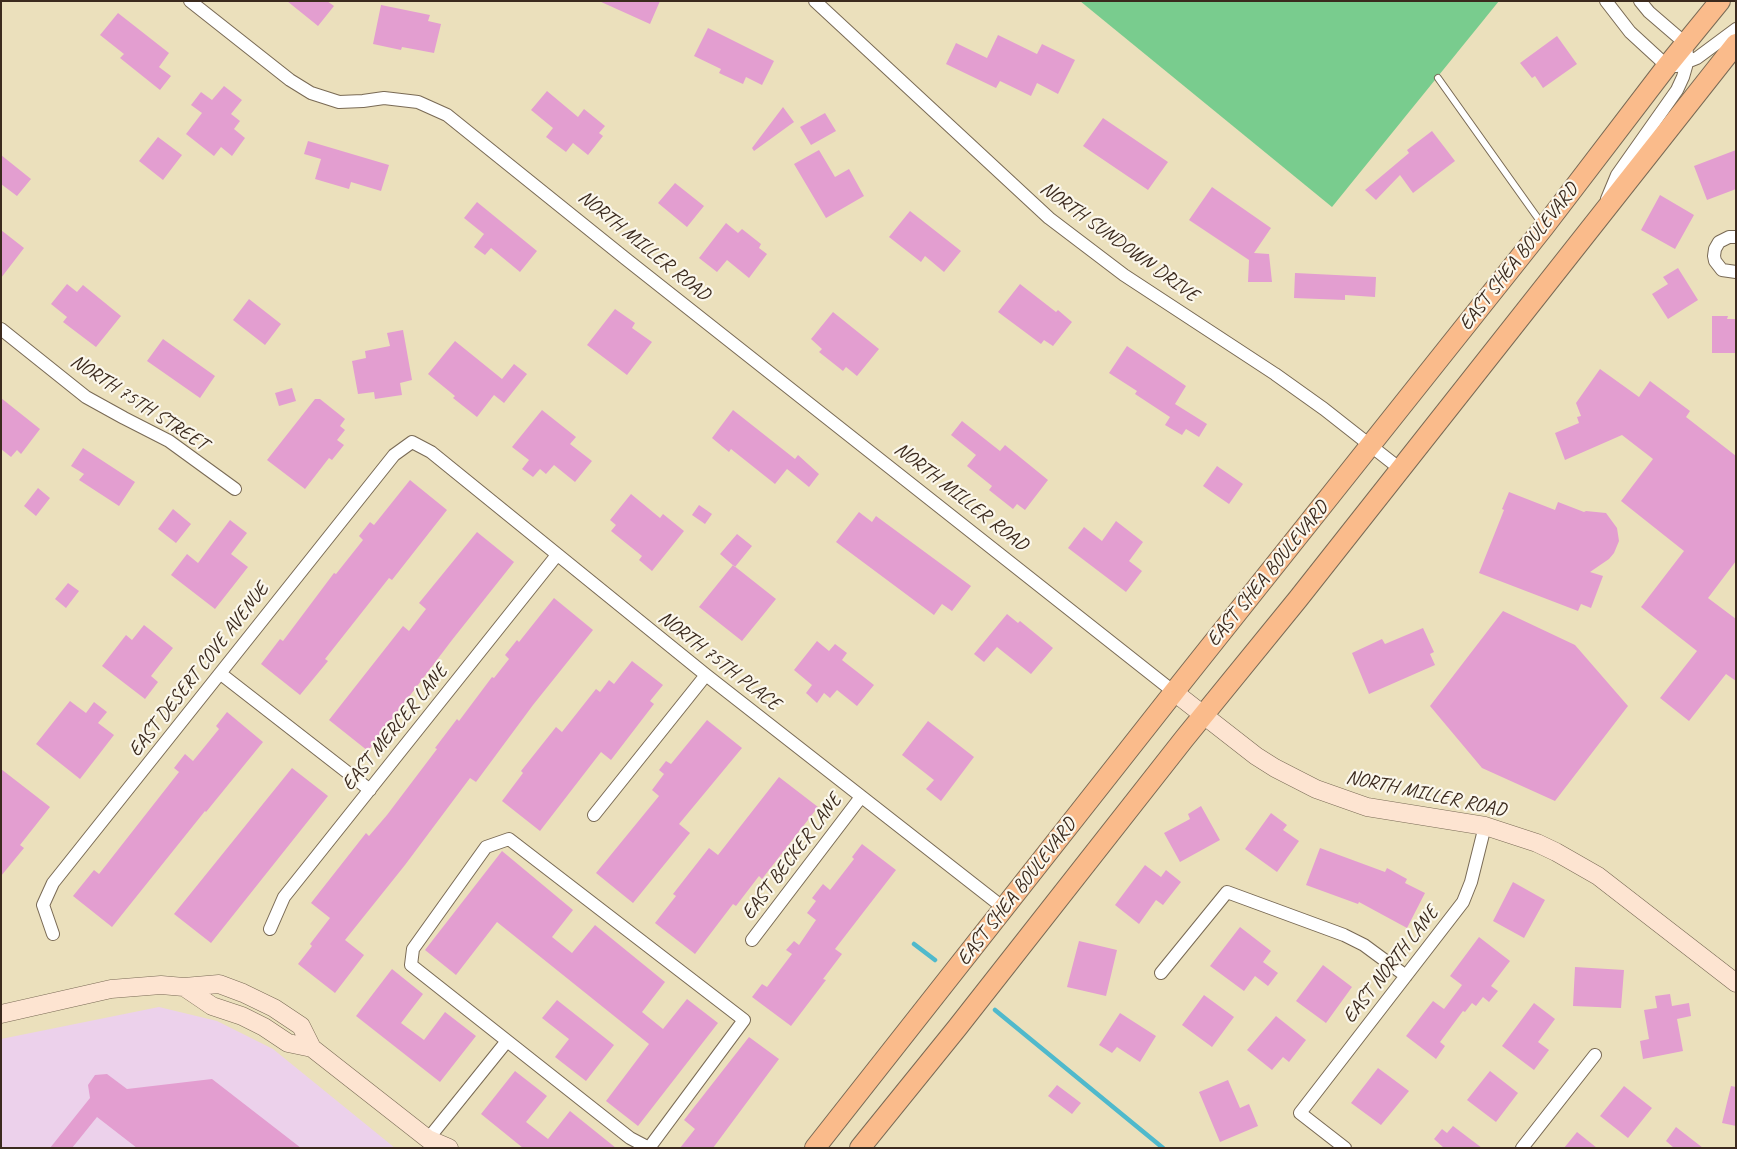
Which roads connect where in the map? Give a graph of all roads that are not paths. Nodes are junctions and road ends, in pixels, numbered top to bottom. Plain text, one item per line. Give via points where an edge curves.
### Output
1 (190, 1) edge
2 (815, 1) edge
3 (1606, 1) edge
4 (1640, 1) edge
5 (1720, 1) edge
6 (1736, 30) edge
7 (1736, 44) edge
8 (1686, 53) junction
9 (1666, 66) junction
10 (1438, 78) dead end
11 (1600, 217) junction
12 (1544, 227) junction
13 (1736, 237) edge
14 (1736, 272) edge
15 (1, 328) edge
16 (412, 442) joint
17 (1371, 446) junction
18 (1400, 468) junction
19 (235, 489) dead end
20 (557, 556) junction
21 (221, 674) junction
22 (706, 675) junction
23 (1174, 692) junction
24 (1203, 715) junction
25 (370, 790) junction
26 (861, 797) junction
27 (594, 815) dead end
28 (1485, 826) junction
29 (1004, 908) junction
30 (270, 929) dead end
31 (53, 934) dead end
32 (752, 940) dead end
33 (1161, 973) dead end
34 (1406, 976) junction
35 (1736, 984) edge
36 (1, 1014) edge
37 (507, 1041) junction
38 (1595, 1055) dead end
39 (430, 1144) edge
40 (450, 1148) edge
41 (649, 1148) edge
42 (815, 1148) edge
43 (860, 1148) edge
44 (1345, 1148) edge
45 (1522, 1148) edge

1 - 23 street, NORTH MILLER ROAD via 311,93 339,102 384,98 418,102 447,115
2 - 17 street, NORTH SUNDOWN DRIVE via 1049,218 1124,275 1275,374
3 - 9 street via 1630,32
4 - 8 street
5 - 8 main road, EAST SHEA BOULEVARD
6 - 8 street via 1710,49
7 - 11 main road, EAST SHEA BOULEVARD
8 - 9 main road, EAST SHEA BOULEVARD
8 - 11 street via 1683,77 1677,90 1617,175
9 - 12 main road, EAST SHEA BOULEVARD
10 - 12 lane
11 - 18 main road, EAST SHEA BOULEVARD
12 - 17 main road, EAST SHEA BOULEVARD
13 - 14 street via 1719,242 1714,256 1722,270
15 - 19 street, NORTH 75TH STREET via 86,397 169,441
16 - 20 street, NORTH 75TH PLACE via 431,452
16 - 21 street, EAST DESERT COVE AVENUE via 394,455
17 - 18 street, NORTH SUNDOWN DRIVE
17 - 23 main road, EAST SHEA BOULEVARD
18 - 24 main road, EAST SHEA BOULEVARD
20 - 22 street, NORTH 75TH PLACE
20 - 25 street, EAST MERCER LANE
21 - 25 street
21 - 31 street, EAST DESERT COVE AVENUE via 53,883 43,904
22 - 26 street, NORTH 75TH PLACE
22 - 27 street
23 - 24 street, NORTH MILLER ROAD
23 - 29 main road, EAST SHEA BOULEVARD
24 - 28 street, NORTH MILLER ROAD via 1275,768 1339,799 1390,812
24 - 43 main road, EAST SHEA BOULEVARD
25 - 30 street, EAST MERCER LANE via 284,897
26 - 29 street, NORTH 75TH PLACE
26 - 32 street, EAST BECKER LANE
28 - 34 street, EAST NORTH LANE via 1472,882 1463,902
28 - 35 street, NORTH MILLER ROAD via 1537,843 1598,876
29 - 42 main road, EAST SHEA BOULEVARD
33 - 34 street via 1227,892 1364,945
34 - 44 street, EAST NORTH LANE via 1300,1113
36 - 39 street via 111,989 161,985 184,987 212,1006 242,1016 288,1043 312,1048
37 - 39 street
37 - 41 street via 630,1138
37 - 41 street via 411,965 413,949 486,847 509,839 744,1020
38 - 45 street
39 - 40 street

